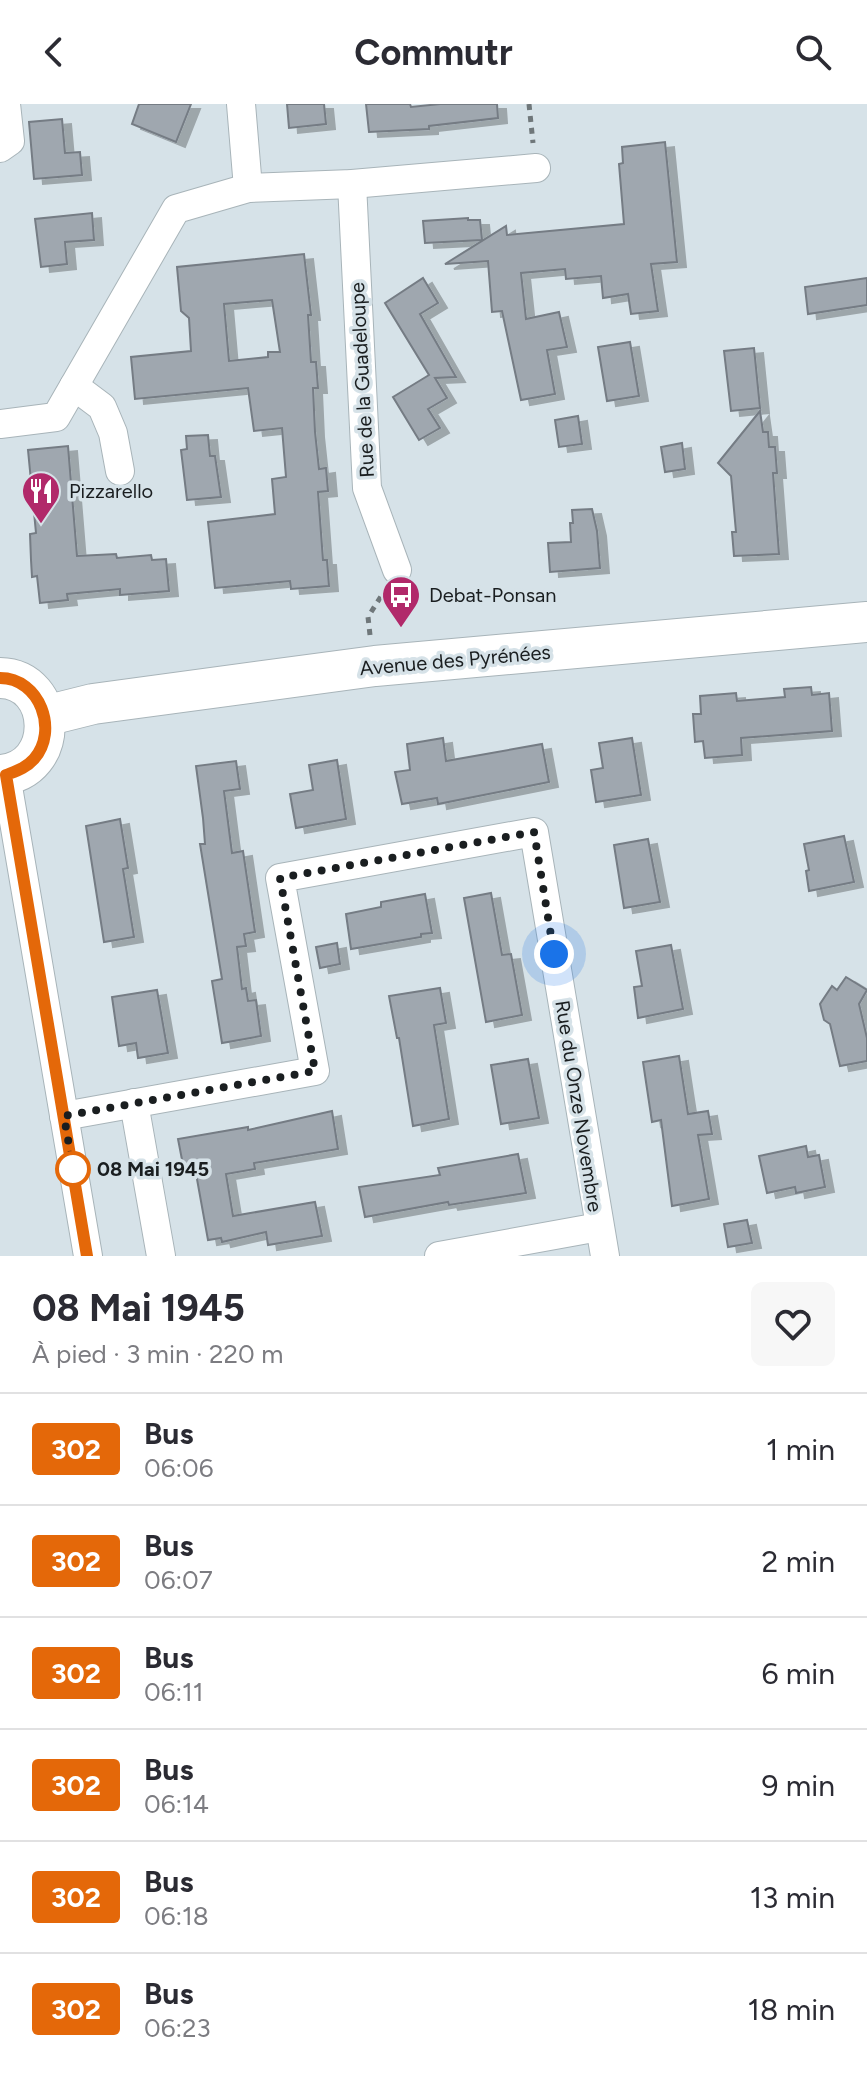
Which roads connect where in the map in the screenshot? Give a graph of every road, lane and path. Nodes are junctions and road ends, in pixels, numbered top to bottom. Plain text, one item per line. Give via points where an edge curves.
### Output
1 (6, 104) edge
2 (241, 104) edge
3 (529, 104) edge
4 (0, 148) edge
5 (536, 168) joint
6 (352, 184) junction
7 (248, 188) junction
8 (74, 386) junction
9 (0, 424) edge
10 (120, 471) dead end
11 (397, 570) joint
12 (867, 622) edge
13 (371, 636) dead end
14 (0, 678) edge
15 (45, 716) junction
16 (3, 775) edge
17 (134, 1103) junction
18 (64, 1116) junction
19 (599, 1227) junction
20 (88, 1256) edge
21 (161, 1256) edge
22 (439, 1256) edge
23 (605, 1256) edge

1 - 4 street via 10,141
2 - 7 street
3 - 5 path
5 - 6 street
6 - 7 street
6 - 11 street, Rue de la Guadeloupe via 367,488
7 - 8 street via 176,209
8 - 9 street via 56,417
8 - 10 street via 102,407
11 - 13 path via 368,617
12 - 15 main road, Avenue des Pyrénées via 375,666 93,704
14 - 15 main road via 24,685
15 - 16 main road via 42,747 33,760
16 - 18 street
17 - 18 street, Rue du Onze Novembre
17 - 19 street, Rue du Onze Novembre via 315,1071 280,878 534,832
17 - 21 street
18 - 20 street
19 - 22 street, Rue du Onze Novembre
19 - 23 street, Rue du Onze Novembre

